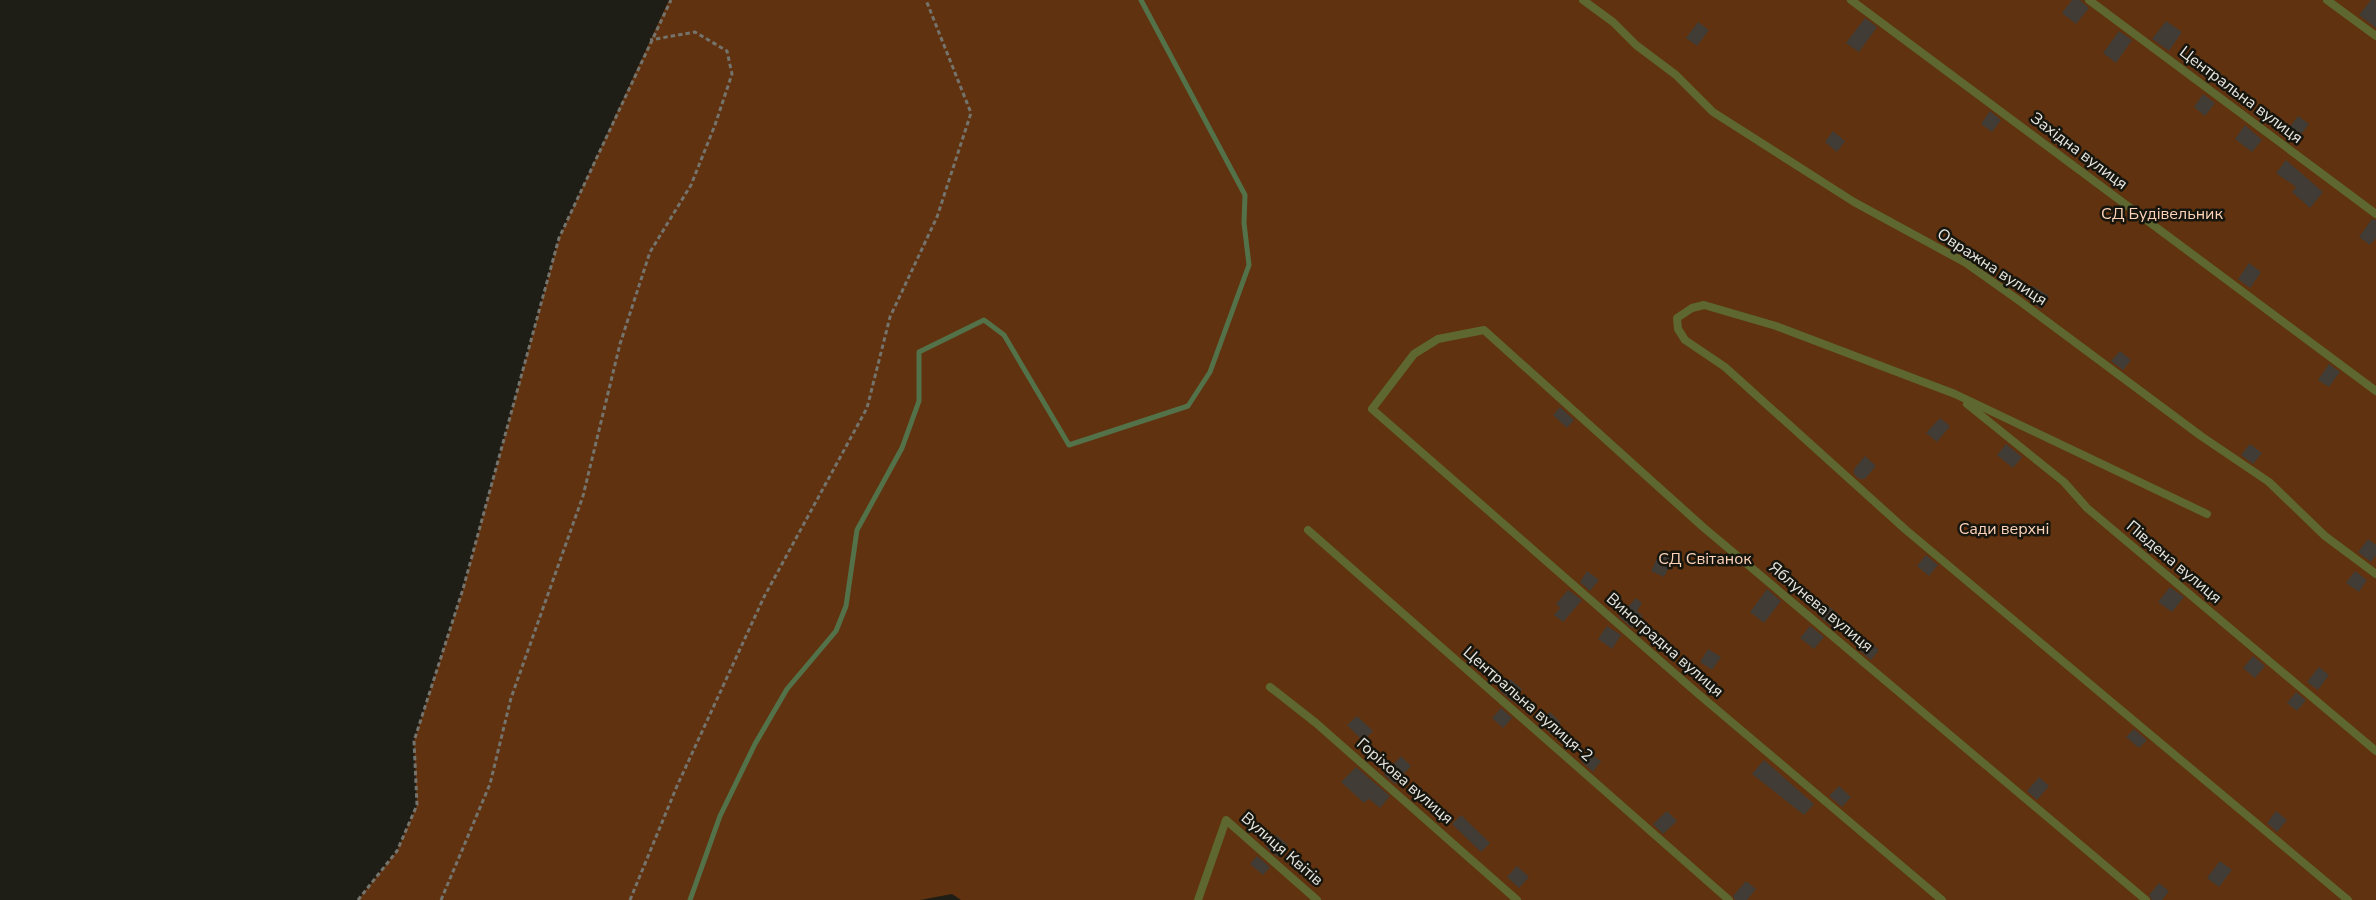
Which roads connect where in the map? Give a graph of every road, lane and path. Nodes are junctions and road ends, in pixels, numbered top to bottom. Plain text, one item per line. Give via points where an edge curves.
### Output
1 (671, 0) edge
2 (926, 0) edge
3 (1583, 0) edge
4 (1851, 0) edge
5 (2088, 0) edge
6 (2327, 0) edge
7 (2376, 36) edge
8 (650, 40) junction
9 (2376, 214) edge
10 (2376, 390) edge
11 (1955, 394) junction
12 (1372, 409) joint
13 (2207, 514) dead end
14 (1308, 530) dead end
15 (2376, 574) edge
16 (1270, 687) dead end
17 (2376, 751) edge
18 (358, 900) edge
19 (441, 900) edge
20 (630, 900) edge
21 (1198, 900) edge
22 (1317, 900) edge
23 (1517, 900) edge
24 (1729, 900) edge
25 (1942, 900) edge
26 (2146, 900) edge
27 (2348, 900) edge

1 - 8 path
2 - 20 path via 971,114 937,217 891,317 867,408 764,597 677,786
3 - 15 lane, Овражна вулиця via 1676,75 1713,112 1854,202 1966,263 2269,482 2325,536
4 - 10 lane, Західна вулиця
5 - 9 lane, Центральна вулиця
6 - 7 lane
8 - 18 path via 560,238 463,589 414,741 417,805 397,851
8 - 19 path via 695,32 727,51 732,74 691,185 650,252 608,389 583,496 511,698 490,784
11 - 13 lane
11 - 17 lane, Південа вулиця via 2064,482 2087,508
11 - 27 lane via 1776,326 1704,305 1677,318 1685,340 1725,367 1906,530
12 - 25 lane, Виноградна вулиця
12 - 26 lane, Яблунева вулиця via 1414,354 1438,339 1484,330 1703,527
14 - 24 lane, Центральна вулиця-2
16 - 23 lane, Горіхова вулиця
21 - 22 lane, Вулиця Квітів via 1226,820

